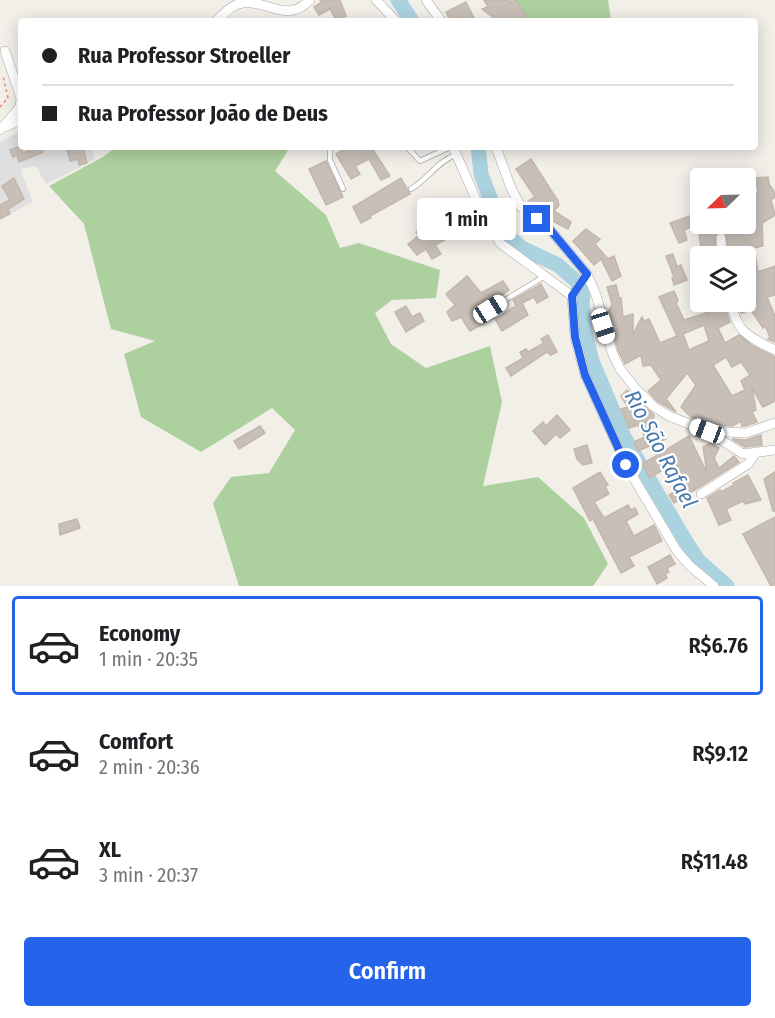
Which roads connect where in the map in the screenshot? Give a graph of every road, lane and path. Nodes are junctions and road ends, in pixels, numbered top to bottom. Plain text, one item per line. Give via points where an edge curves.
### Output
1 (310, 0) edge
2 (376, 0) edge
3 (426, 0) edge
4 (219, 18) edge
5 (393, 18) edge
6 (439, 18) edge
7 (5, 51) dead end
8 (2, 69) dead end
9 (18, 89) edge
10 (0, 106) edge
11 (18, 109) edge
12 (18, 121) edge
13 (1, 128) edge
14 (330, 150) edge
15 (410, 150) edge
16 (450, 150) edge
17 (452, 150) edge
18 (453, 150) edge
19 (497, 150) edge
20 (343, 189) dead end
21 (411, 189) dead end
22 (721, 238) dead end
23 (721, 246) edge
24 (587, 274) junction
25 (545, 276) junction
26 (572, 296) junction
27 (490, 309) dead end
28 (733, 312) edge
29 (775, 350) edge
30 (775, 423) edge
31 (707, 431) junction
32 (775, 450) edge
33 (755, 454) junction
34 (701, 494) dead end
35 (714, 586) edge

1 - 4 street via 301,8 285,11 243,3 232,6
2 - 5 street
3 - 6 street
7 - 9 street
8 - 10 path via 8,98
11 - 13 street
12 - 13 street
14 - 20 lane via 330,160
15 - 16 lane via 420,161
17 - 21 lane via 426,181
18 - 25 street via 500,243
19 - 24 street via 521,207 548,227
22 - 23 street
24 - 26 street
24 - 31 street via 620,369 653,406
25 - 26 street
25 - 27 lane
26 - 35 street via 575,337 585,375 626,465 677,551
28 - 29 street via 742,331
30 - 31 street via 746,433
31 - 33 street via 743,454
32 - 33 street
33 - 34 street via 748,464

